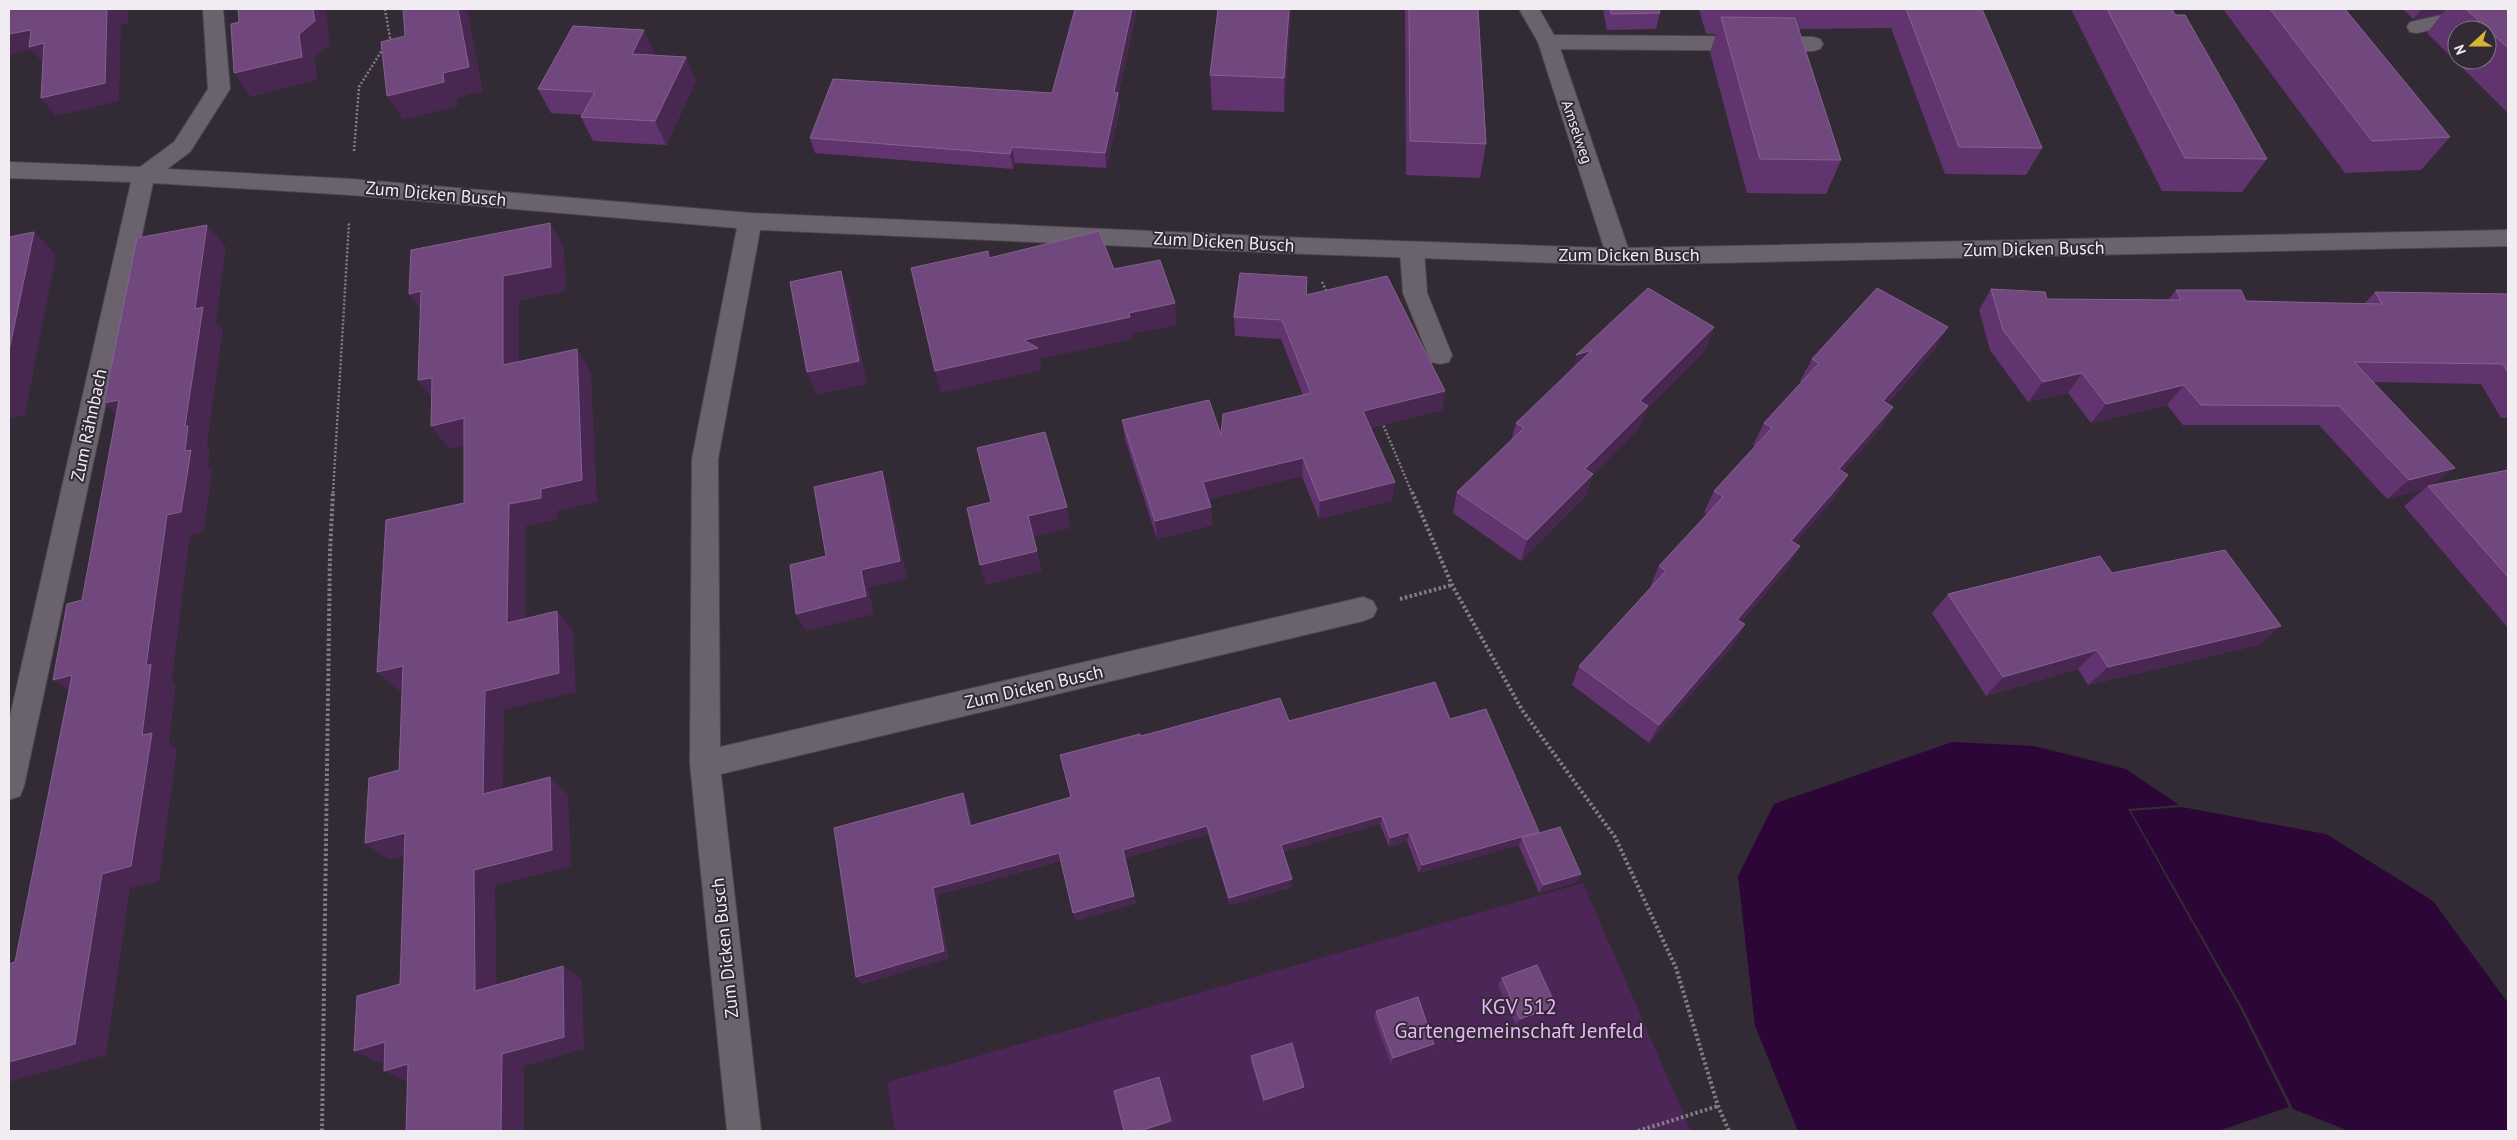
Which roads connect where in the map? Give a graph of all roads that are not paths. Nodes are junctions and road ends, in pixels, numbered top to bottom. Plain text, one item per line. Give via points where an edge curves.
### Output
1 (213, 9) edge
2 (1529, 9) edge
3 (2496, 9) edge
4 (2416, 27) dead end
5 (1548, 42) junction
6 (1813, 44) dead end
7 (9, 170) edge
8 (132, 174) junction
9 (750, 220) junction
10 (2508, 238) edge
11 (1412, 250) junction
12 (1620, 257) junction
13 (1440, 356) dead end
14 (1363, 609) road end
15 (20, 677) edge
16 (705, 764) junction
17 (9, 786) edge
18 (744, 1131) edge

1 - 8 street via 220,89 182,147
2 - 5 street, Amselweg
3 - 4 street
5 - 6 street
5 - 12 street, Amselweg
7 - 8 street, Zum Dicken Busch
8 - 9 street, Zum Dicken Busch via 351,187
8 - 15 street, Zum Rähnbach via 84,452
9 - 11 street, Zum Dicken Busch
9 - 16 street, Zum Dicken Busch via 706,459
10 - 12 street, Zum Dicken Busch
11 - 12 street, Zum Dicken Busch
11 - 13 street via 1415,293
14 - 16 street, Zum Dicken Busch
15 - 17 street, Zum Rähnbach
16 - 18 street, Zum Dicken Busch

